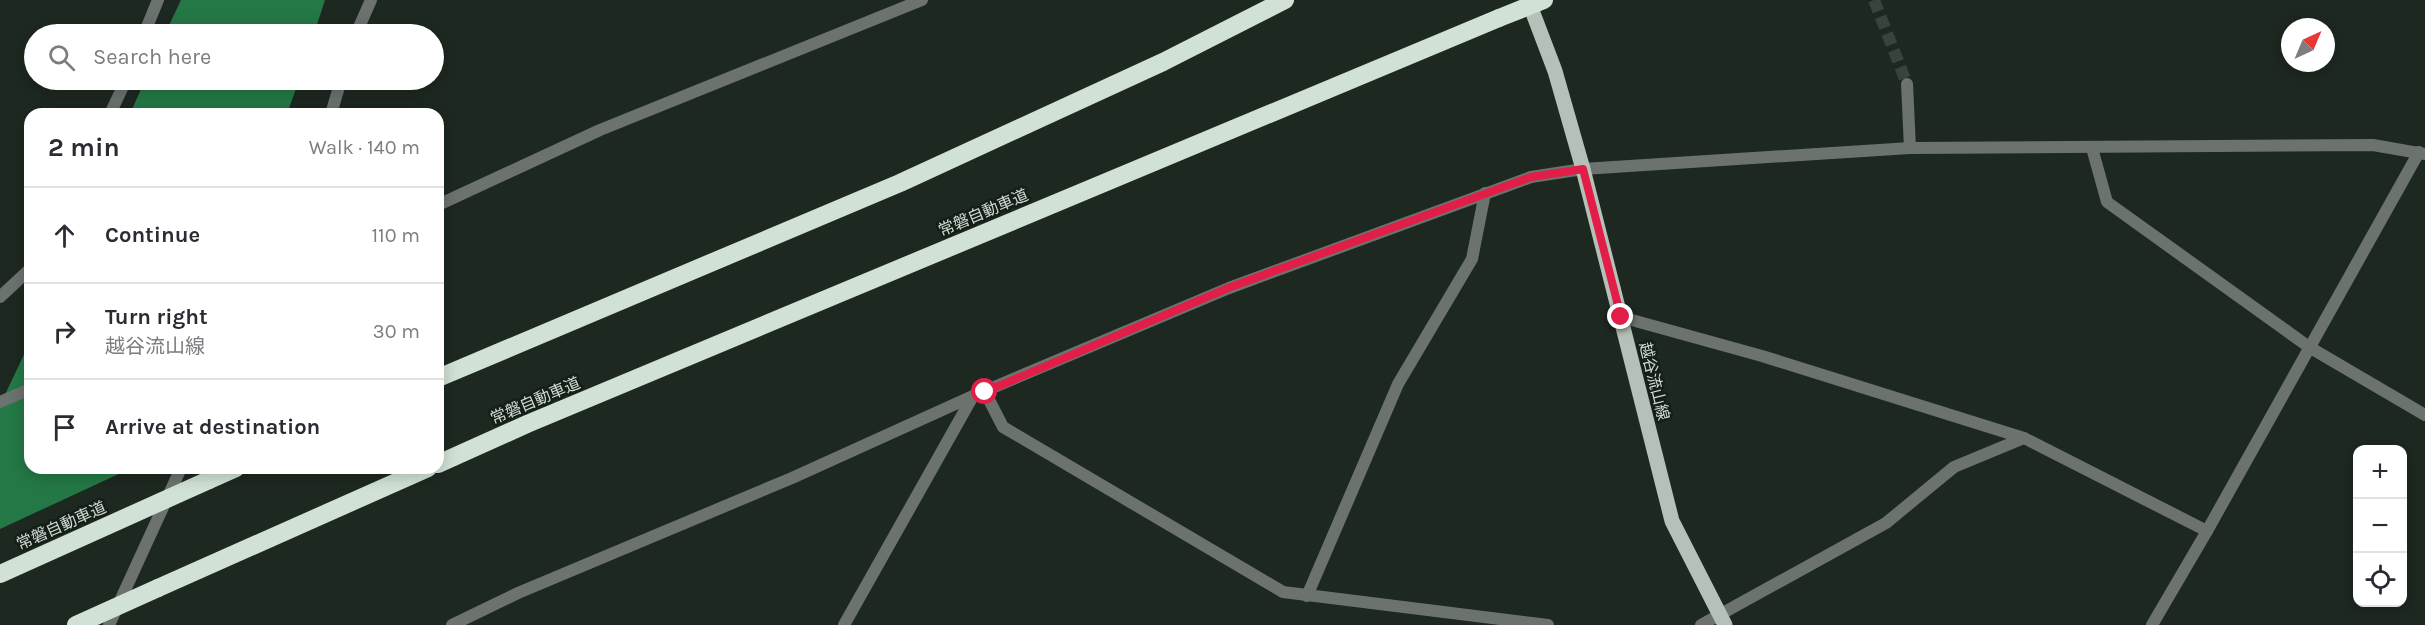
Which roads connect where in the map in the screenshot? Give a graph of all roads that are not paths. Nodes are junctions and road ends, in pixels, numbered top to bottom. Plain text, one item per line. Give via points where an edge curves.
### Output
1 (158, 0) edge
2 (371, 0) edge
3 (922, 0) edge
4 (1284, 0) edge
5 (1528, 0) edge
6 (1544, 0) edge
7 (148, 24) edge
8 (360, 24) edge
9 (1907, 84) tunnel mouth
10 (121, 90) edge
11 (338, 90) edge
12 (113, 108) edge
13 (333, 108) edge
14 (1910, 148) junction
15 (2092, 148) junction
16 (2422, 153) edge
17 (1583, 169) junction
18 (1485, 193) junction
19 (444, 202) edge
20 (24, 275) edge
21 (0, 297) edge
22 (1621, 317) junction
23 (2309, 347) junction
24 (444, 375) edge
25 (24, 392) edge
26 (979, 394) junction
27 (0, 402) edge
28 (2425, 416) edge
29 (2024, 438) junction
30 (444, 461) edge
31 (178, 474) edge
32 (222, 474) edge
33 (414, 474) edge
34 (2207, 531) junction
35 (0, 574) edge
36 (1307, 597) junction
37 (1722, 620) edge
38 (76, 625) edge
39 (109, 625) edge
40 (452, 625) edge
41 (843, 625) edge
42 (1548, 625) edge
43 (1701, 625) edge
44 (2152, 625) edge

1 - 7 street
2 - 8 street
3 - 19 street via 600,130
4 - 24 highway via 1163,62 900,183
5 - 17 main road, 越谷流山線 via 1555,71
6 - 30 highway, 常磐自動車道, bridge
9 - 14 street
10 - 12 street
11 - 13 street
14 - 15 street
14 - 17 street
15 - 16 street via 2373,145
15 - 23 street via 2108,202
16 - 23 street
17 - 18 street via 1531,177
17 - 22 main road, 越谷流山線
18 - 26 street via 1228,288
18 - 36 street via 1472,259 1398,384
20 - 21 street
22 - 29 street via 1762,356
22 - 37 main road, 越谷流山線 via 1672,521
23 - 28 street
23 - 34 street
25 - 27 street
26 - 36 street via 1003,427 1283,592
26 - 40 street
26 - 41 street
29 - 34 street
29 - 37 street via 1954,467 1886,523
31 - 39 street
32 - 35 highway, 常磐自動車道, bridge
33 - 38 highway, bridge
34 - 44 street
36 - 42 street
37 - 43 street

